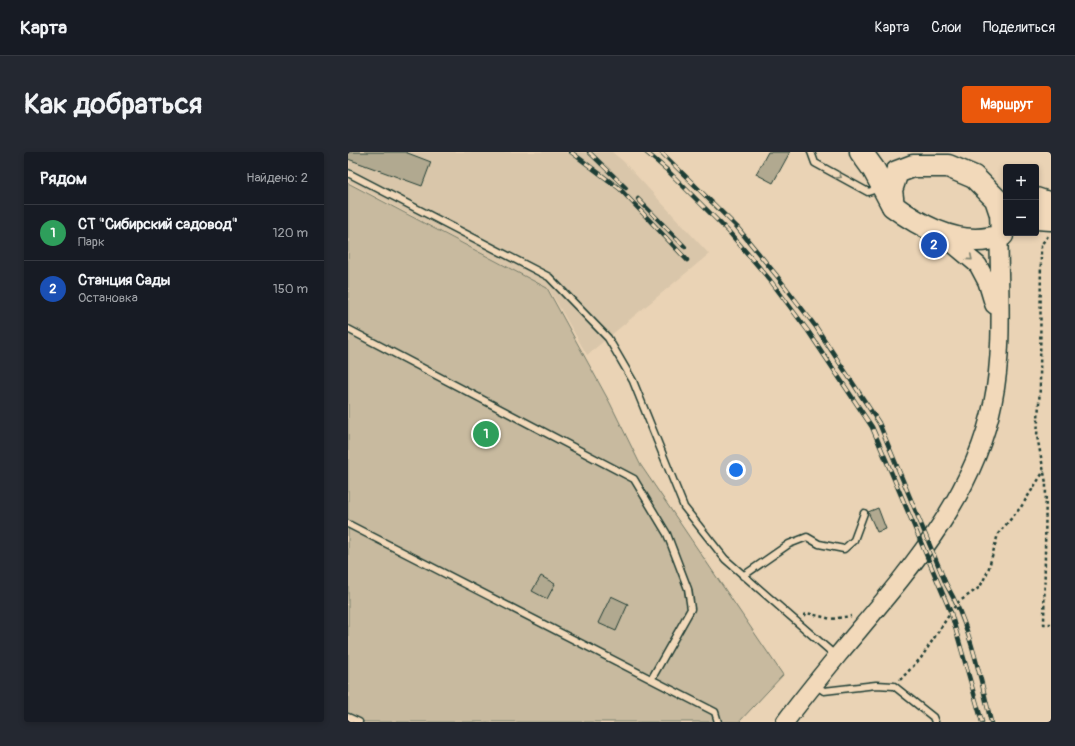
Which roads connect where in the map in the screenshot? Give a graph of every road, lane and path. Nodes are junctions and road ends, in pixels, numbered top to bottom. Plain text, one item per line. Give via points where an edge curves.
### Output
1 (811, 152) edge
2 (861, 152) edge
3 (912, 152) edge
4 (948, 166) junction
5 (348, 173) edge
6 (974, 177) junction
7 (884, 186) junction
8 (1003, 188) edge
9 (1039, 200) edge
10 (1051, 204) edge
11 (893, 206) junction
12 (1039, 218) edge
13 (1051, 219) edge
14 (1051, 230) edge
15 (940, 233) junction
16 (1002, 234) edge
17 (999, 320) junction
18 (348, 329) edge
19 (1044, 470) junction
20 (864, 513) dead end
21 (348, 524) edge
22 (743, 576) junction
23 (855, 615) dead end
24 (798, 623) junction
25 (1051, 624) edge
26 (837, 656) junction
27 (652, 678) junction
28 (814, 684) junction
29 (894, 686) junction
30 (348, 717) edge
31 (358, 722) edge
32 (718, 722) edge
33 (785, 722) edge
34 (935, 722) edge

1 -> 7 lane via 815,163 868,192
2 - 7 highway
3 - 4 highway
4 - 6 highway
4 - 11 highway via 913,166 897,172 891,190
5 - 22 lane via 549,277 608,338 634,381 684,507 725,559
6 - 8 highway
6 - 16 highway via 996,199
7 - 11 highway
9 - 10 highway
11 - 15 highway via 906,216
12 - 13 highway
14 - 19 path via 1041,245 1040,272 1040,387 1037,436
15 - 16 highway via 966,241 982,241
15 -> 17 street via 978,265
16 - 17 street
17 - 26 street via 999,353 993,402 978,455 957,499 910,570
18 - 27 lane via 634,479 667,534 688,590 691,608
19 - 25 path via 1044,624
19 - 29 path via 1021,507 998,534 988,571 980,587 957,603 920,658
20 - 22 lane via 854,540 844,549 819,544 807,537 789,544
21 - 27 lane
22 - 24 lane
23 - 24 path via 831,619 807,613
24 - 26 lane
26 - 28 street
27 - 32 lane via 715,712
28 - 29 lane via 824,691 876,685
28 - 33 street
29 - 34 lane via 933,717
30 - 31 lane

